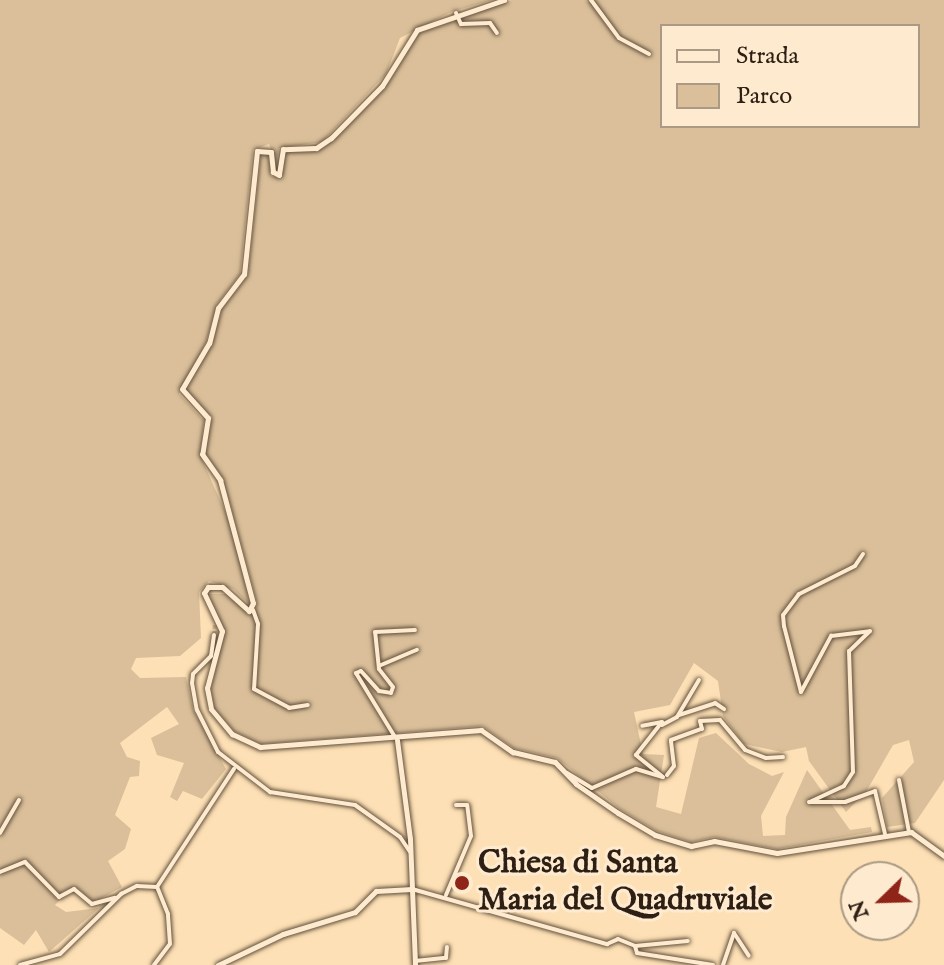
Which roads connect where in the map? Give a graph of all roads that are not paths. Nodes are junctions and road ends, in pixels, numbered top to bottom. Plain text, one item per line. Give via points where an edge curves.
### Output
1 (504, 0) edge
2 (591, 0) edge
3 (456, 13) junction
4 (497, 33) dead end
5 (649, 54) dead end
6 (863, 554) dead end
7 (253, 610) junction
8 (215, 614) junction
9 (215, 624) tunnel mouth
10 (415, 630) dead end
11 (214, 635) tunnel mouth
12 (417, 650) dead end
13 (381, 665) junction
14 (699, 680) dead end
15 (308, 705) dead end
16 (724, 709) dead end
17 (679, 715) junction
18 (662, 725) junction
19 (642, 726) dead end
20 (397, 740) junction
21 (783, 757) dead end
22 (234, 769) junction
23 (567, 773) junction
24 (666, 775) junction
25 (899, 780) dead end
26 (19, 800) dead end
27 (456, 805) dead end
28 (909, 832) junction
29 (0, 833) edge
30 (885, 834) junction
31 (411, 854) junction
32 (944, 856) edge
33 (0, 872) edge
34 (157, 887) junction
35 (412, 889) junction
36 (446, 895) junction
37 (117, 898) junction
38 (688, 941) dead end
39 (635, 946) junction
40 (447, 947) dead end
41 (749, 956) dead end
42 (415, 963) edge
43 (20, 965) edge
44 (154, 965) edge
45 (218, 965) edge
46 (713, 965) edge
47 (723, 965) edge

1 - 3 street
2 - 5 street via 619,38
3 - 4 street via 461,24 490,23
3 - 7 street via 410,36 382,86 331,138 316,148 283,149 279,175 273,172 271,152 257,151 244,274 218,308 209,343 182,393 208,418 202,454 220,480 223,504 236,528
6 - 30 street via 855,566 799,594 783,615 801,692 831,636 870,631 849,651 848,659 853,772 844,786 809,802 845,802 875,791
7 - 8 street via 228,591 211,586 204,596
7 - 15 street via 258,624 254,689 289,708
8 - 9 street
8 - 20 street via 222,636 207,700 238,739 271,748
10 - 13 street via 375,632
11 - 22 street via 211,656 193,674 193,696 210,739
12 - 13 street
13 - 20 street via 382,676 394,689 389,694 363,672 356,673
14 - 17 street
16 - 17 street via 715,703
17 - 18 street
18 - 19 street
18 - 24 street via 639,745 636,755
20 - 23 street via 481,730 513,752 555,762
20 - 31 street
21 - 24 street via 766,758 745,750 720,720 700,721 702,729 671,740 674,766
22 - 31 street via 283,796 355,805 400,837
22 - 34 street
23 - 24 street via 592,788 636,769
23 - 30 street via 655,835 691,846 714,841 777,853
25 - 28 street
26 - 29 street
27 - 36 street via 467,805 471,836
28 - 30 street
28 - 32 street
31 - 35 street
33 - 37 street via 25,862 59,897 74,889 92,904
34 - 37 street via 137,886
34 - 44 street via 168,914 170,944
35 - 36 street
35 - 42 street
35 - 45 street via 376,891 355,912 283,934
36 - 39 street via 558,932
37 - 43 street via 60,954
38 - 39 street
39 - 46 street via 637,953
40 - 42 street via 446,958
41 - 47 street via 734,933

